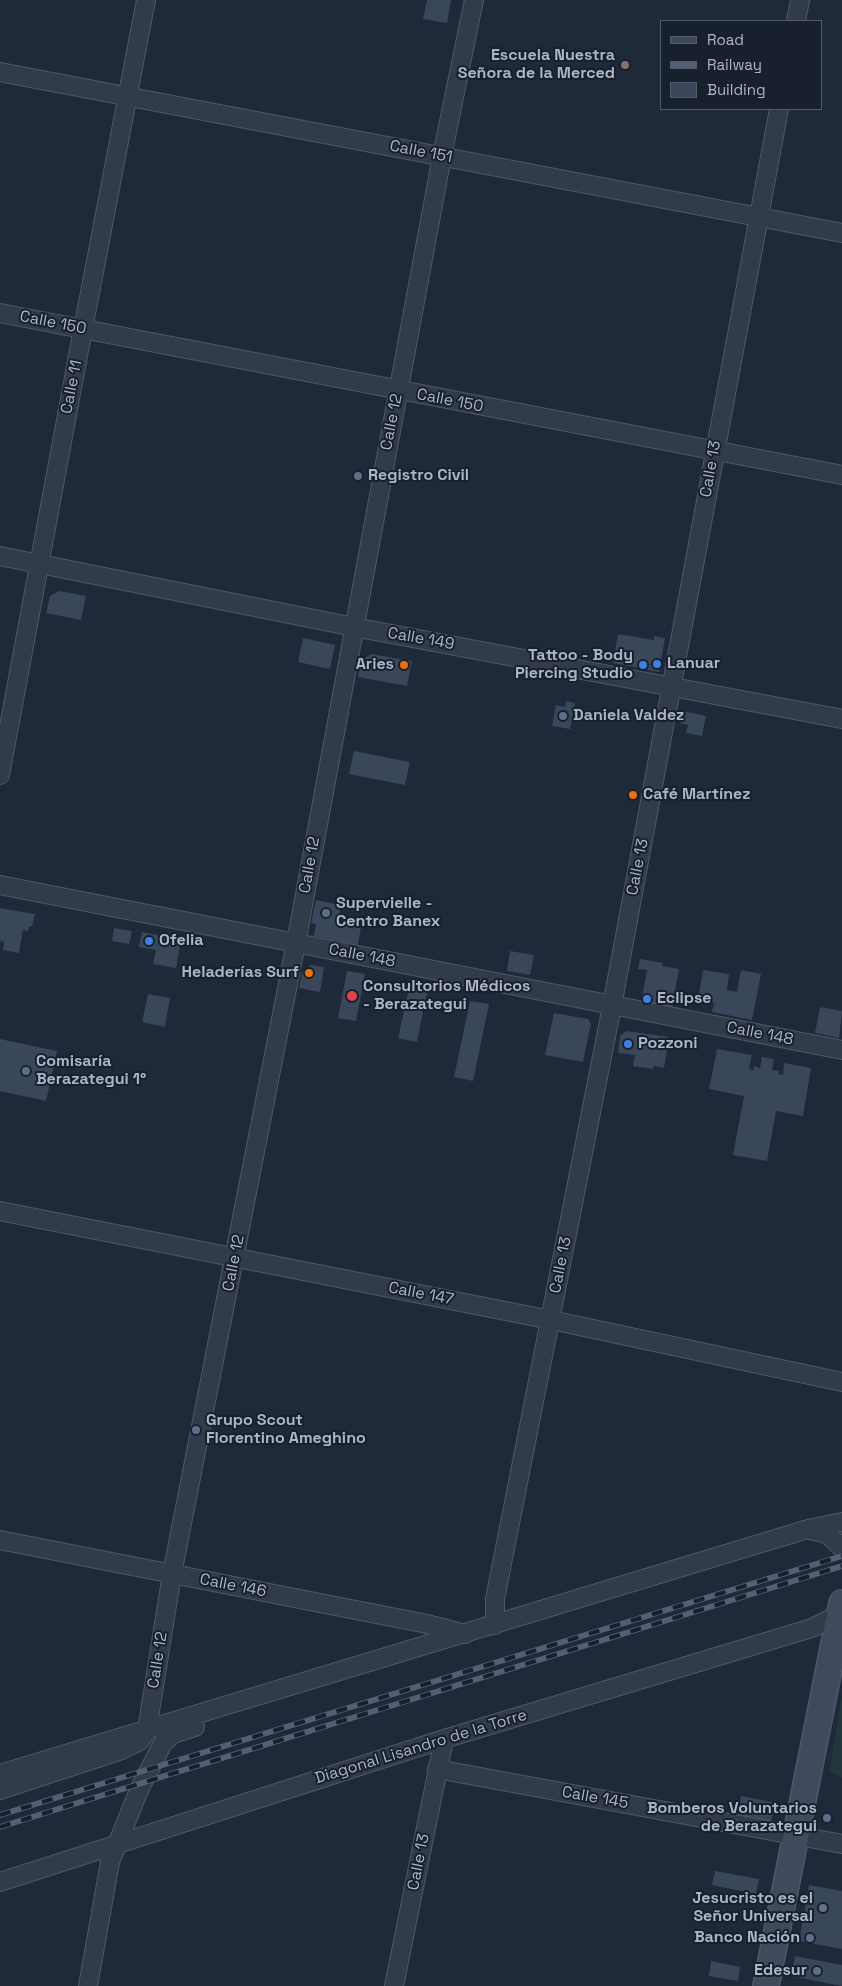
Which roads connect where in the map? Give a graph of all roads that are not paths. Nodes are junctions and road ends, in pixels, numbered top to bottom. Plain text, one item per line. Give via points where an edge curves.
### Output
1 (146, 0) edge
2 (474, 0) edge
3 (800, 0) edge
4 (796, 20) edge
5 (0, 72) edge
6 (127, 98) junction
7 (779, 110) edge
8 (442, 156) junction
9 (758, 218) junction
10 (842, 233) edge
11 (0, 313) edge
12 (83, 329) junction
13 (398, 391) junction
14 (714, 451) junction
15 (842, 475) edge
16 (0, 556) edge
17 (39, 564) junction
18 (354, 627) junction
19 (672, 686) junction
20 (842, 720) edge
21 (0, 775) edge
22 (0, 885) edge
23 (296, 943) junction
24 (612, 1006) junction
25 (842, 1050) edge
26 (0, 1211) edge
27 (235, 1257) junction
28 (550, 1320) junction
29 (842, 1382) edge
30 (842, 1522) edge
31 (808, 1530) junction
32 (0, 1540) edge
33 (842, 1548) edge
34 (172, 1574) junction
35 (842, 1610) edge
36 (494, 1626) junction
37 (465, 1634) junction
38 (147, 1730) junction
39 (444, 1739) junction
40 (437, 1769) junction
41 (0, 1774) edge
42 (0, 1790) edge
43 (795, 1835) junction
44 (842, 1844) edge
45 (117, 1845) junction
46 (0, 1882) edge
47 (88, 1986) edge
48 (394, 1986) edge
49 (766, 1986) edge

1 - 6 street, Calle 11
2 - 8 street, Calle 12
3 - 4 street
5 - 6 street, Calle 151
6 - 8 street, Calle 151
6 - 12 street, Calle 11
7 - 9 street, Calle 13
8 - 9 street, Calle 151
8 - 13 street, Calle 12
9 - 10 street, Calle 151
9 - 14 street, Calle 13
11 - 12 street, Calle 150
12 - 13 street, Calle 150
12 - 17 street, Calle 11
13 - 14 street, Calle 150
13 - 18 street, Calle 12
14 - 15 street, Calle 150
14 - 19 street, Calle 13
16 - 17 street, Calle 149
17 - 18 street, Calle 149
17 - 21 street, Calle 11
18 - 19 street, Calle 149
18 - 23 street, Calle 12
19 - 20 street, Calle 149
19 - 24 street, Calle 13
22 - 23 street, Calle 148
23 - 24 street, Calle 148
23 - 27 street, Calle 12
24 - 25 street, Calle 148
24 - 28 street, Calle 13
26 - 27 street, Calle 147
27 - 28 street, Calle 147
27 - 34 street, Calle 12
28 - 29 street, Calle 147
28 - 36 street, Calle 13 via 495,1599
30 - 31 street
31 - 33 street via 827,1534
31 - 36 street
32 - 34 street, Calle 146
34 - 37 street, Calle 146
34 - 38 street, Calle 12
35 - 39 street, Diagonal Lisandro de la Torre via 812,1628
35 - 43 main road
36 - 37 street
37 - 38 street
37 - 45 street via 310,1692 173,1734 156,1756
38 - 41 street
38 - 42 street via 140,1741 119,1751
39 - 40 street, Calle 13
39 - 45 street, Diagonal Lisandro de la Torre
40 - 43 street, Calle 145
40 - 48 street, Calle 13
43 - 44 street, Calle 145
43 - 49 main road
45 - 46 street, Diagonal Lisandro de la Torre
45 - 47 street via 110,1862

